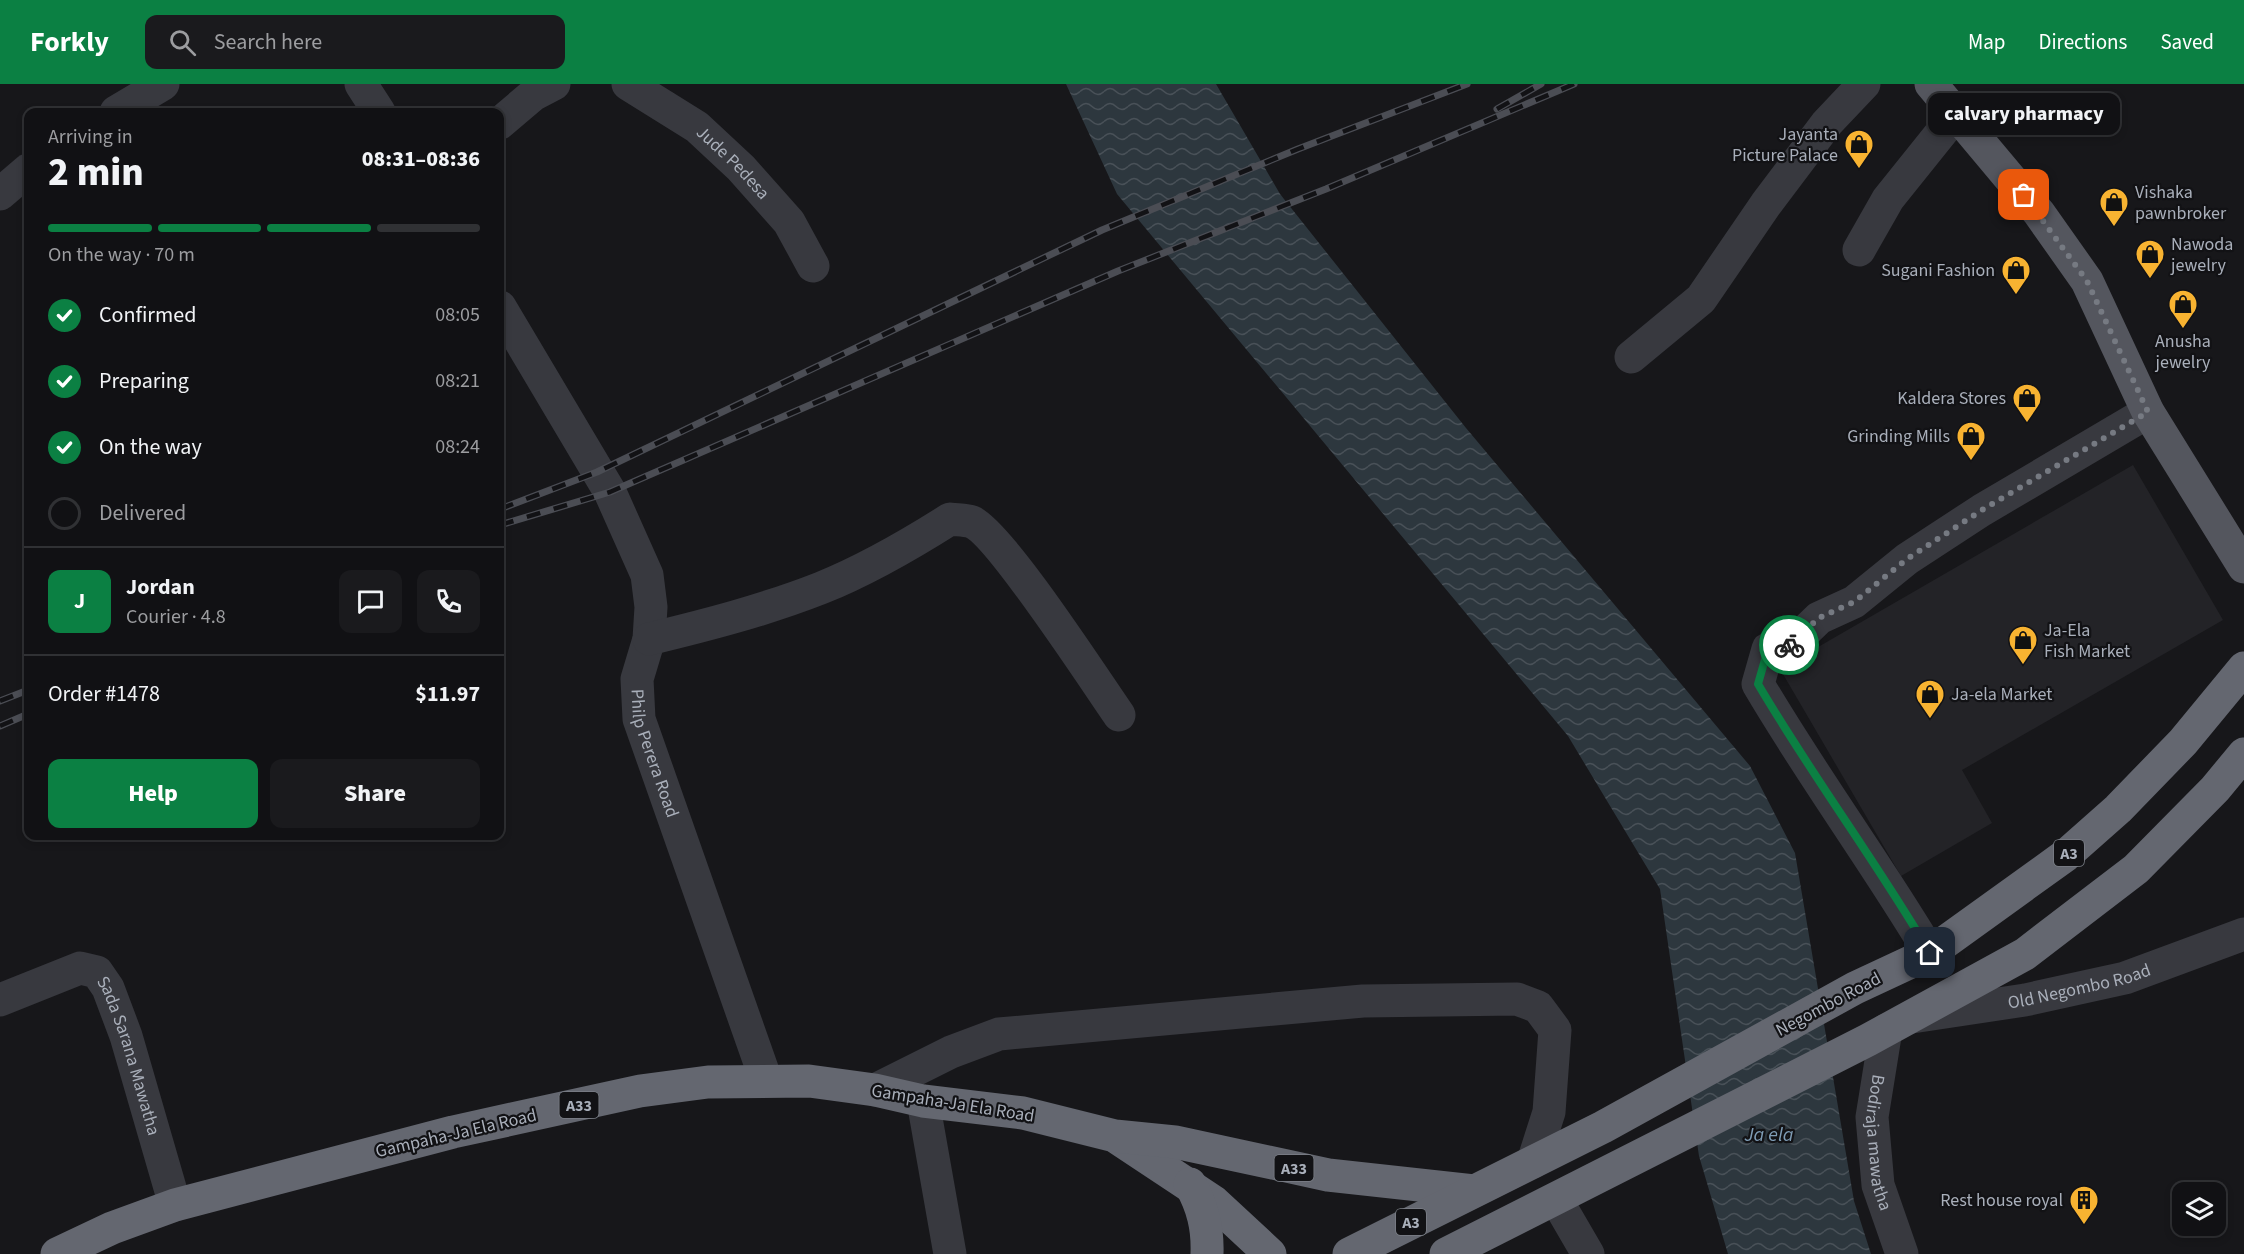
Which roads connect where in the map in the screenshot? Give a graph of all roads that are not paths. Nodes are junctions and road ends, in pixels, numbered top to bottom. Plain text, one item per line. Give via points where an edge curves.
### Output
1 (163, 84) edge
2 (361, 84) edge
3 (554, 84) edge
4 (628, 84) edge
5 (1864, 84) edge
6 (1931, 84) edge
7 (123, 108) edge
8 (376, 108) edge
9 (1957, 113) junction
10 (504, 120) edge
11 (24, 173) edge
12 (0, 194) edge
13 (1859, 250) dead end
14 (813, 266) dead end
15 (504, 314) edge
16 (1631, 357) dead end
17 (2148, 412) junction
18 (2244, 567) edge
19 (649, 639) junction
20 (2244, 668) edge
21 (1119, 715) dead end
22 (2244, 754) edge
23 (2244, 934) edge
24 (1930, 953) junction
25 (0, 1000) edge
26 (1887, 1029) junction
27 (766, 1080) junction
28 (875, 1090) junction
29 (924, 1101) junction
30 (1115, 1136) junction
31 (1533, 1162) junction
32 (1190, 1184) junction
33 (1474, 1191) junction
34 (1569, 1191) junction
35 (176, 1205) junction
36 (57, 1254) edge
37 (950, 1254) edge
38 (1207, 1254) edge
39 (1270, 1254) edge
40 (1349, 1254) edge
41 (1446, 1254) edge
42 (1588, 1254) edge
43 (1902, 1254) edge

1 - 7 street
2 - 8 street
3 - 10 street via 533,95
4 - 14 street, Jude Pedesa via 697,127 741,168 789,222
5 - 16 street via 1827,123 1701,299
6 - 9 main road
9 - 13 street via 1888,200
9 - 17 main road via 2039,213 2087,281
11 - 12 street
15 - 19 street, Philp Perera Road via 610,492 629,533 647,575
17 - 18 main road
17 - 24 street via 1982,510 1907,559 1854,602 1819,618 1791,645 1768,649 1758,684
19 - 21 street via 821,588 910,545 950,519 973,522 992,539 1030,588
19 - 27 street, Philp Perera Road via 637,679 639,719
20 - 24 highway, Negombo Road / A3 via 2183,742 2109,817 2067,855
22 - 26 highway via 2136,869 2081,914 2025,954
23 - 26 street, Old Negombo Road via 2125,978
24 - 31 highway, Negombo Road / A3 via 1855,988
25 - 35 street, Sada Sarana Mawatha via 80,968 97,972 108,988 126,1036
26 - 34 highway
26 - 43 street, Bodiraja mawatha via 1872,1117 1878,1185
27 - 28 highway, Gampaha-Ja Ela Road / A33
27 - 35 highway, Gampaha-Ja Ela Road / A33 via 708,1082 640,1091 453,1132
28 - 29 highway, Gampaha-Ja Ela Road / A33
28 - 31 street via 951,1052 999,1034 1363,1001 1517,999 1538,1008 1555,1030 1549,1112
29 - 30 highway, Gampaha-Ja Ela Road / A33 via 1023,1113
29 - 37 street
30 - 32 highway, Gampaha-Ja Ela Road / A33
30 - 33 highway, Gampaha-Ja Ela Road / A33 via 1175,1142 1328,1175
31 - 33 highway, Negombo Road / A3
32 - 38 highway via 1206,1221
32 - 39 highway, Gampaha-Ja Ela Road / A33
33 - 40 highway, Negombo Road / A3
34 - 41 highway
34 - 42 street
35 - 36 highway, Gampaha-Ja Ela Road / A33 via 112,1228

